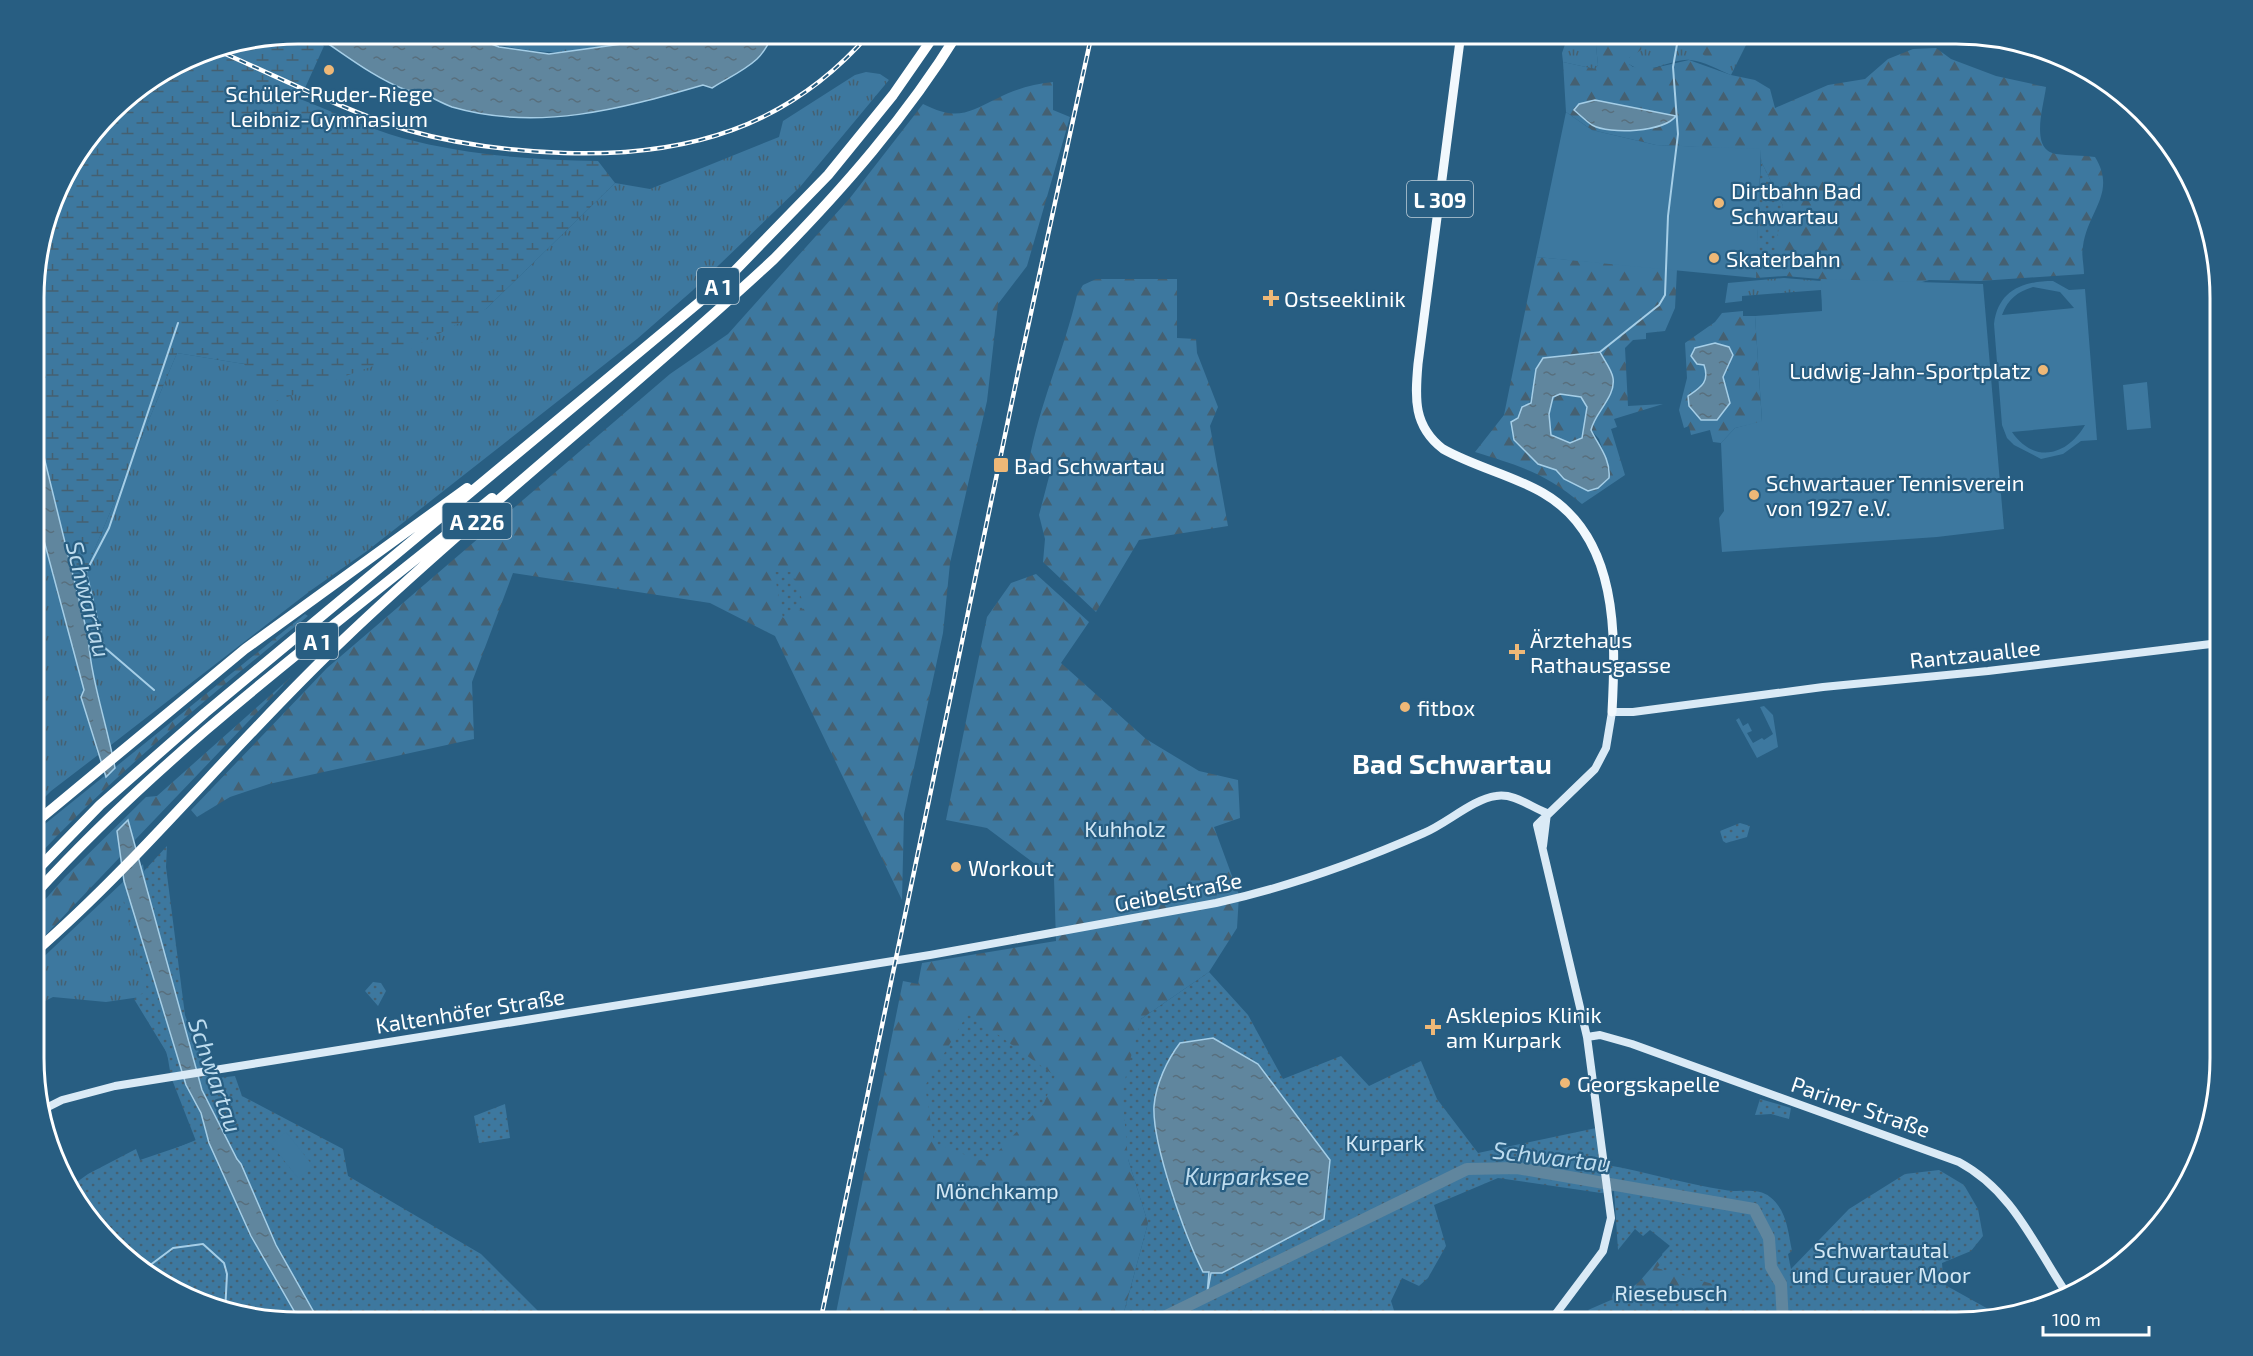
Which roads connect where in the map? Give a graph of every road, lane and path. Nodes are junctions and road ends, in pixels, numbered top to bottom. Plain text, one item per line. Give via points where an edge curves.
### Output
1 (928, 44) edge
2 (951, 44) edge
3 (1460, 44) edge
4 (611, 401) junction
5 (519, 453) junction
6 (2210, 644) edge
7 (1612, 712) junction
8 (1547, 813) junction
9 (44, 815) edge
10 (44, 863) edge
11 (44, 884) edge
12 (44, 943) edge
13 (907, 958) joint
14 (1587, 1037) junction
15 (48, 1108) edge
16 (2063, 1288) edge
17 (1558, 1312) edge

1 - 5 highway, A 1 via 828,176 761,247
2 - 4 highway, A 1 via 843,186 774,259
3 - 7 main road, L 309 via 1416,390 1417,411 1434,441 1457,457 1542,492 1583,529 1611,604
4 - 11 highway, A 1 via 175,757 105,820
4 - 12 highway, A 226 via 343,640
5 - 9 highway, A 226 via 245,649
5 - 10 highway, A 1 via 154,756
6 - 7 street, Rantzauallee
7 - 8 street, L 309 via 1606,748 1596,769
8 - 13 street, Geibelstraße via 1513,797 1497,795 1432,830 1341,867 1254,894
8 - 14 street via 1543,847
13 - 15 street, Kaltenhöfer Straße via 83,1093
14 - 16 street, Pariner Straße via 1600,1035 1632,1044 1942,1154 1975,1170 2001,1192
14 - 17 street via 1611,1218 1603,1251

